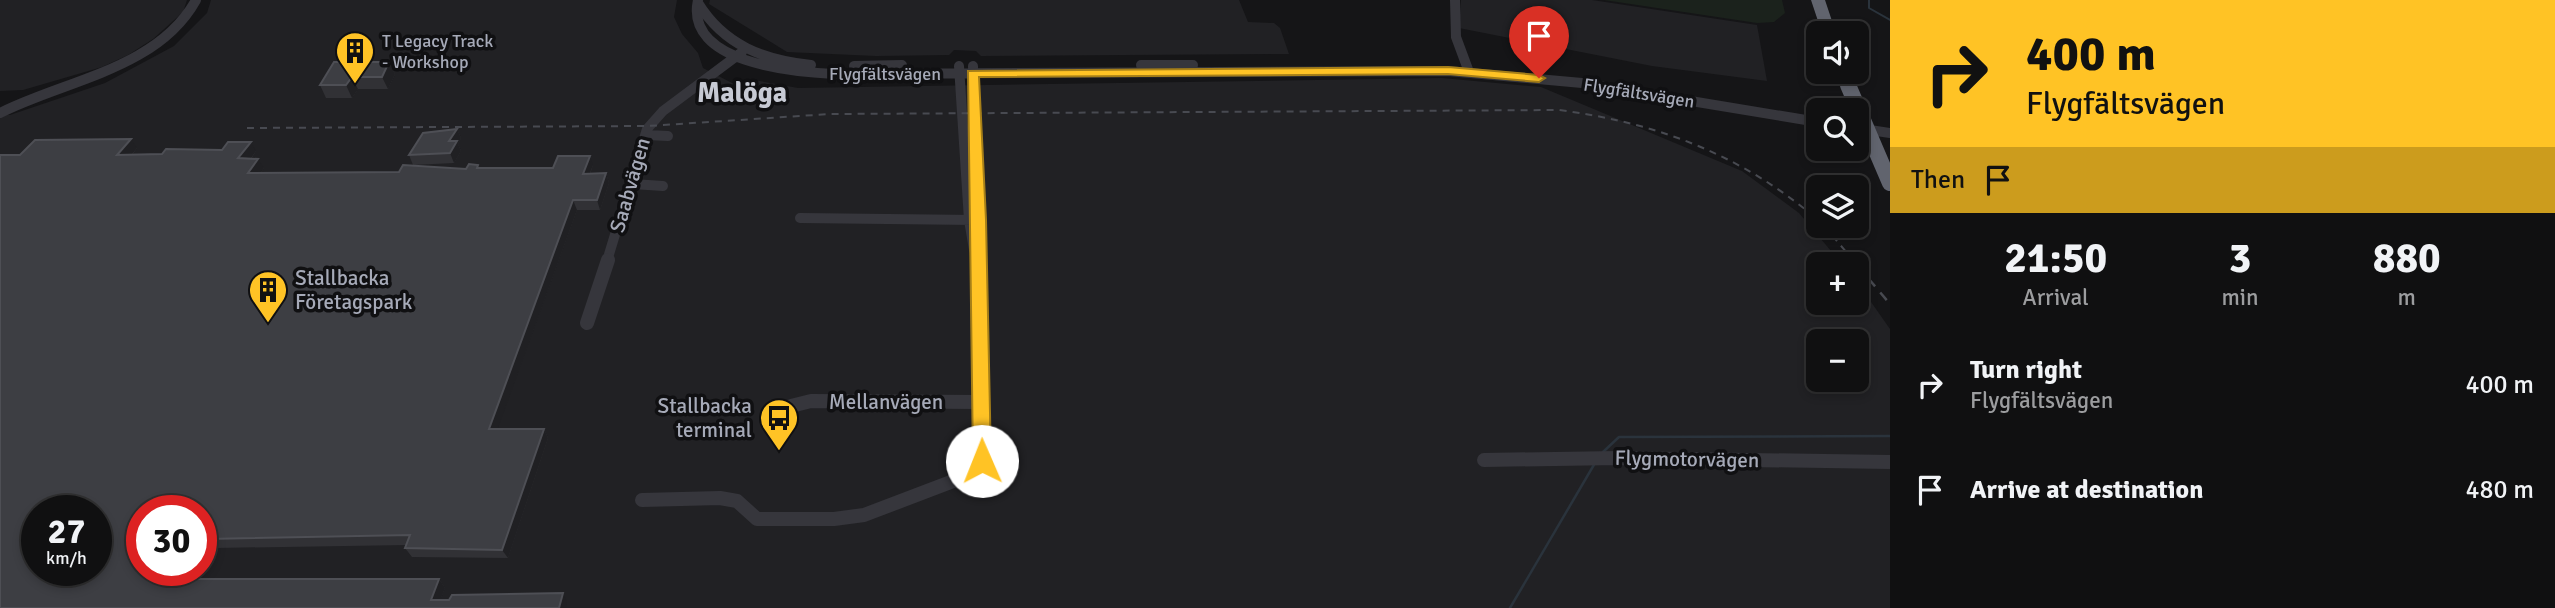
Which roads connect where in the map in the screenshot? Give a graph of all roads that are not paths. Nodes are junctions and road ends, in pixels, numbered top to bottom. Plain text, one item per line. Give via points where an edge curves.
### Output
1 (196, 0) edge
2 (1455, 0) edge
3 (1818, 0) edge
4 (698, 1) edge
5 (1825, 21) edge
6 (741, 53) junction
7 (1467, 68) junction
8 (959, 70) junction
9 (973, 70) junction
10 (1848, 84) edge
11 (0, 113) edge
12 (1806, 115) edge
13 (1806, 120) edge
14 (1869, 126) edge
15 (1890, 127) edge
16 (1869, 129) edge
17 (1890, 133) edge
18 (647, 135) junction
19 (668, 136) dead end
20 (1890, 183) edge
21 (633, 184) junction
22 (663, 186) dead end
23 (800, 218) dead end
24 (974, 220) junction
25 (587, 323) dead end
26 (981, 402) junction
27 (791, 406) dead end
28 (1584, 458) joint
29 (1484, 460) dead end
30 (1890, 462) edge
31 (642, 500) dead end

1 - 11 street via 186,19 139,55 23,99
2 - 7 street via 1453,19
3 - 5 highway
4 - 6 street, Flygfältsvägen via 695,14 702,29 721,48
6 - 8 street, Flygfältsvägen via 763,66 814,74
6 - 18 street, Saabvägen via 663,111 650,124
7 - 9 street, Flygfältsvägen
7 - 12 street, Flygfältsvägen via 1538,71
7 - 13 street, Flygfältsvägen
8 - 9 street, Flygfältsvägen
8 - 24 street
9 - 24 street
10 - 20 highway, bridge
14 - 15 street
16 - 17 street
18 - 19 street
18 - 21 street, Saabvägen
21 - 22 street
21 - 25 street, Saabvägen
23 - 24 street
24 - 26 street
26 - 27 street, Mellanvägen via 811,401
26 - 31 street via 982,461 977,472 956,484 864,515 757,519 737,501 720,498
28 - 29 street, Flygmotorvägen
28 - 30 street, Flygmotorvägen

